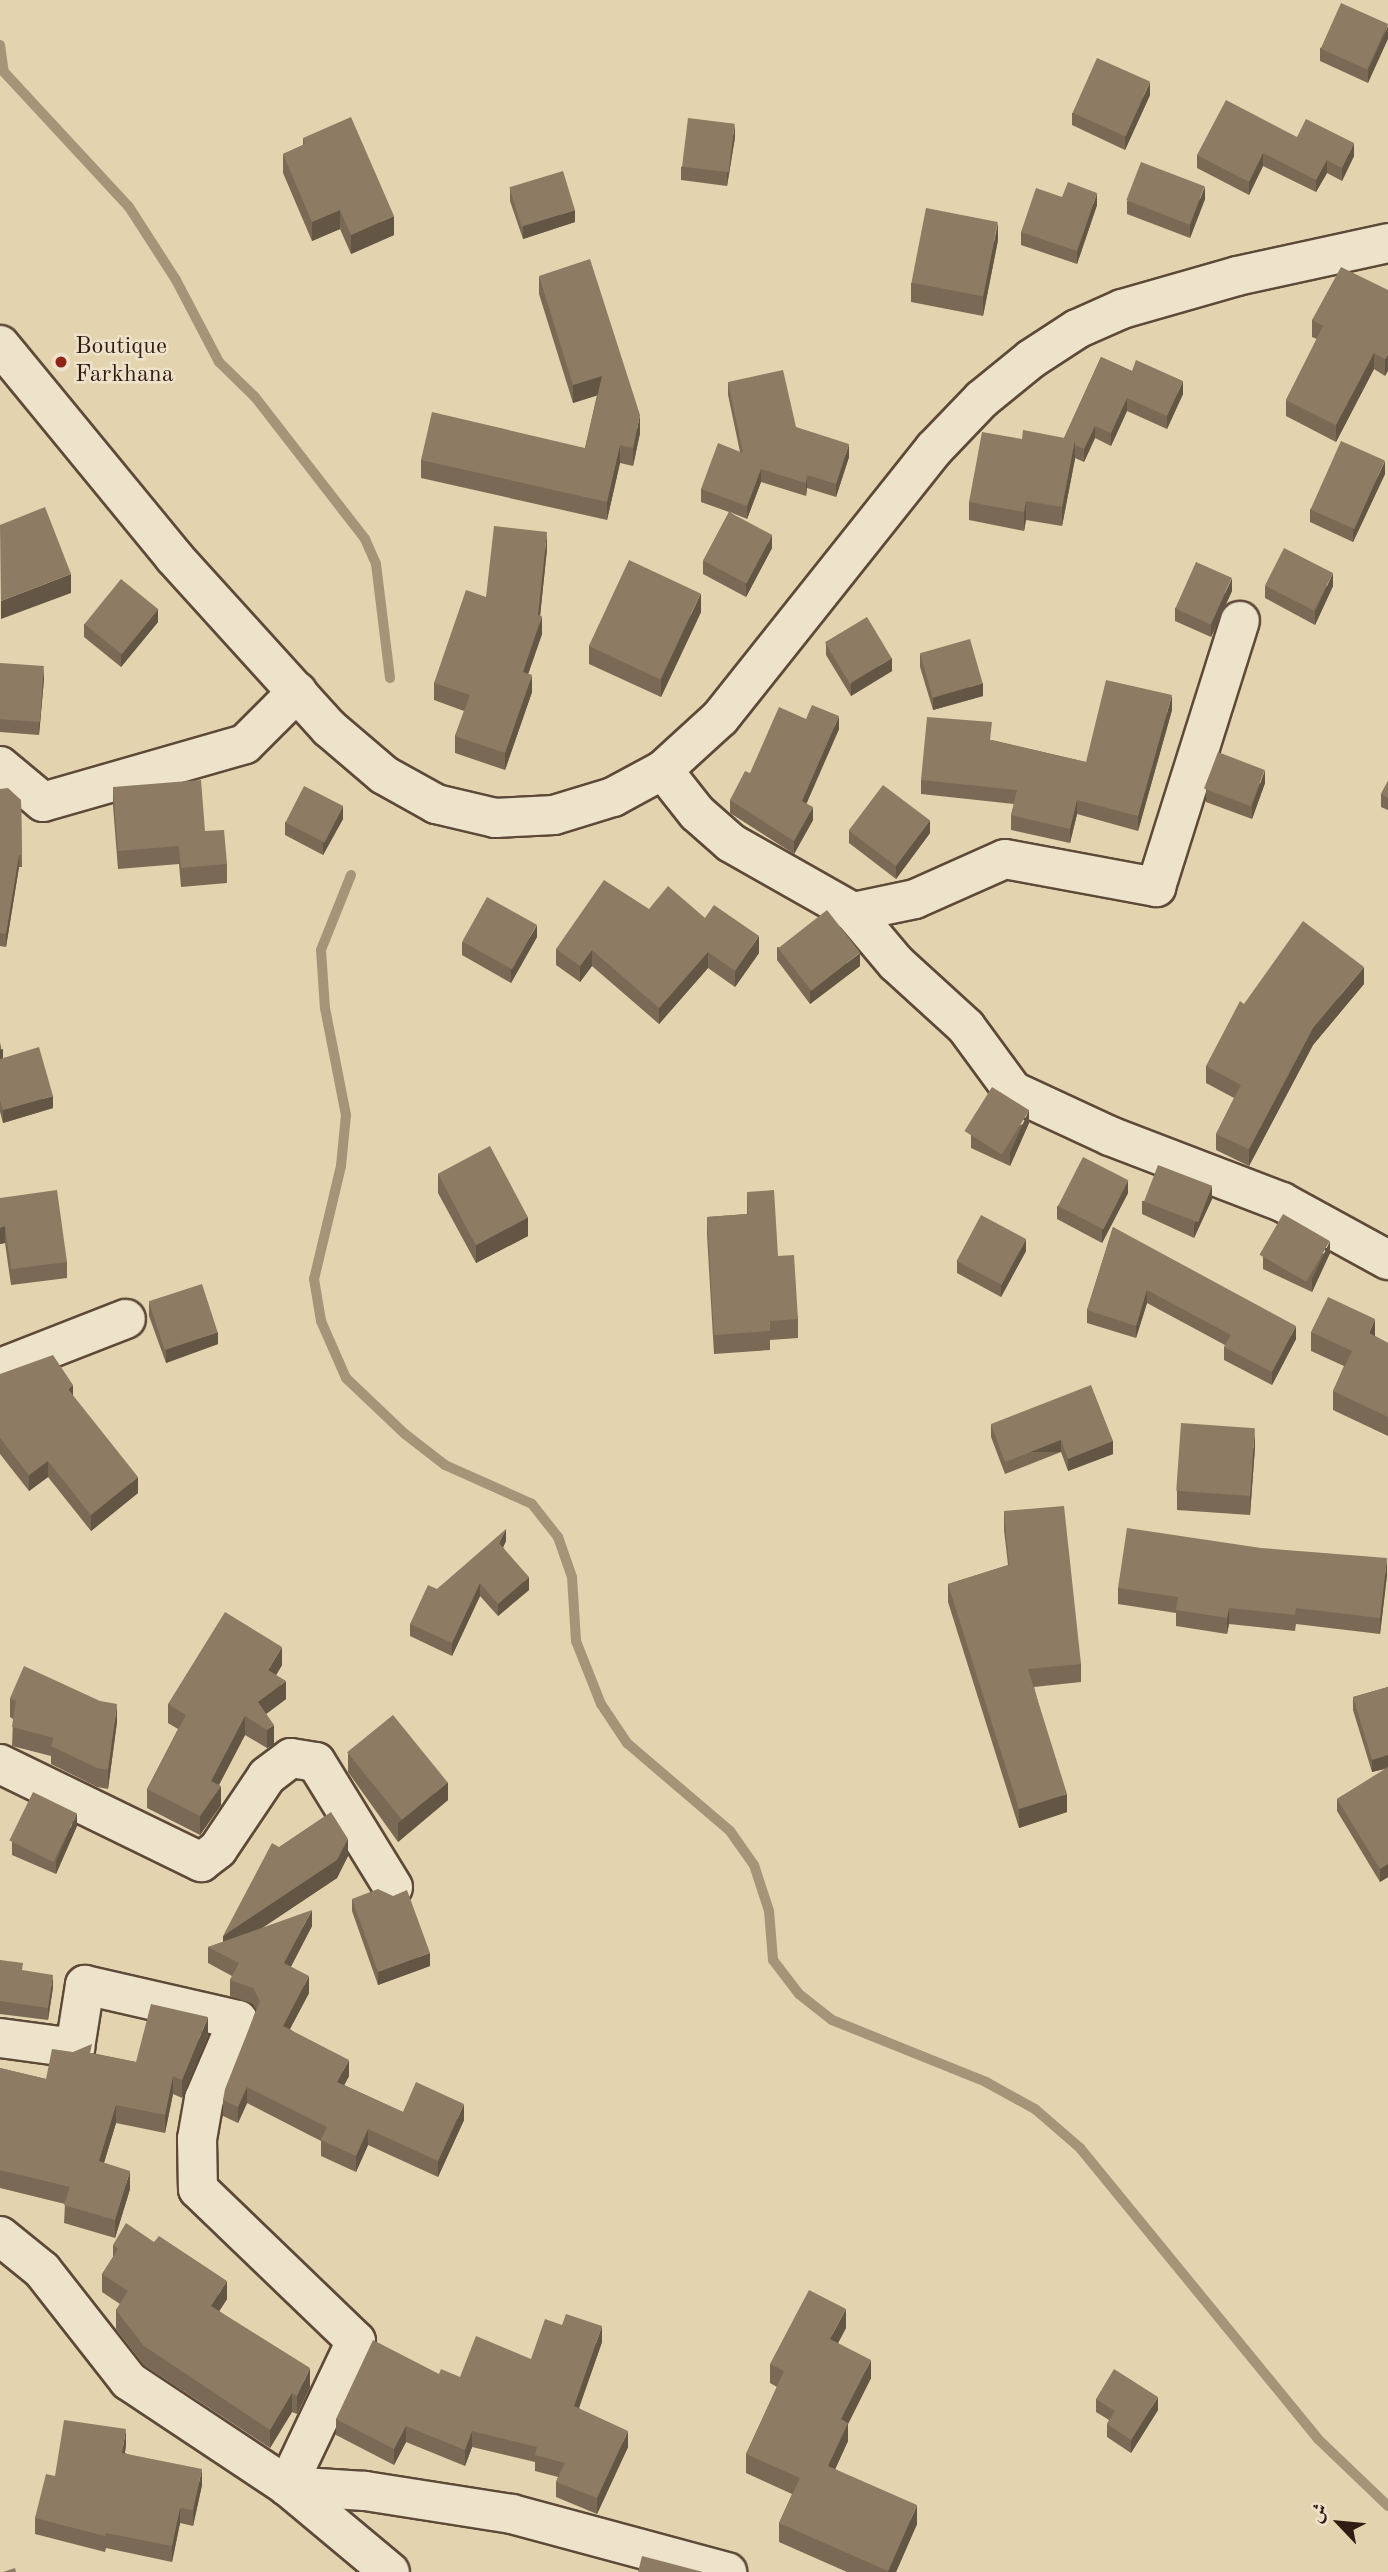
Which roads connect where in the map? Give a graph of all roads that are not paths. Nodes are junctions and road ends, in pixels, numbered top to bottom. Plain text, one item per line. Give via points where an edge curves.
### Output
1 (1388, 243) edge
2 (0, 345) edge
3 (1240, 621) dead end
4 (297, 692) junction
5 (0, 766) edge
6 (663, 769) junction
7 (853, 912) junction
8 (1388, 1260) edge
9 (126, 1319) dead end
10 (0, 1368) edge
11 (0, 1763) edge
12 (393, 1887) dead end
13 (0, 2038) edge
14 (0, 2236) edge
15 (287, 2486) junction
16 (390, 2572) edge
17 (727, 2572) edge

1 - 6 street via 1237,276 1122,309 1077,329 1031,359 982,399 934,449 720,718
2 - 4 street via 174,557
3 - 7 street via 1156,887 1005,859 915,899
4 - 5 street via 245,744 43,803
4 - 6 street via 384,775 436,804 495,818 554,815 613,797
6 - 7 street via 697,813 731,843
7 - 8 street via 920,988 966,1027 1013,1091 1110,1136 1282,1202
9 - 10 street
11 - 12 street via 201,1862 218,1849 267,1776 291,1758 316,1762
13 - 15 street via 75,2048 85,1985 238,2020 204,2099 197,2139 198,2189 356,2341
14 - 15 street via 43,2270 129,2381
15 - 16 street
15 - 17 street via 365,2491 512,2514

